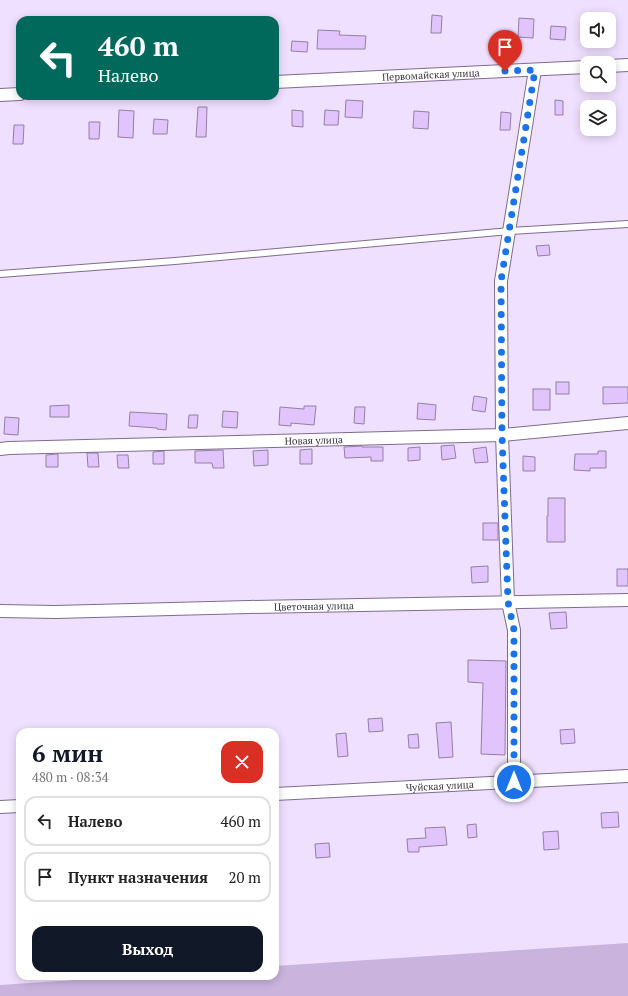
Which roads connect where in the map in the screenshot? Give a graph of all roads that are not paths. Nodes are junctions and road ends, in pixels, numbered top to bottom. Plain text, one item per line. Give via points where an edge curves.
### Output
1 (616, 66) edge
2 (628, 66) edge
3 (580, 67) edge
4 (535, 70) junction
5 (279, 82) edge
6 (16, 94) edge
7 (0, 95) edge
8 (628, 224) edge
9 (510, 230) junction
10 (0, 274) edge
11 (628, 423) edge
12 (502, 435) junction
13 (0, 449) edge
14 (628, 600) edge
15 (508, 602) junction
16 (0, 611) edge
17 (628, 776) edge
18 (514, 782) junction
19 (279, 794) edge
20 (16, 806) edge
21 (0, 808) edge

1 - 2 street
3 - 4 street, Первомайская улица
4 - 5 street, Первомайская улица
4 - 9 street
6 - 7 street
8 - 9 lane
9 - 10 lane
9 - 12 street via 501,281
11 - 12 street, Новая улица
12 - 13 street, Новая улица
12 - 15 street
14 - 15 street, Цветочная улица
15 - 16 street, Цветочная улица
15 - 18 street via 514,630
17 - 18 street, Чуйская улица
18 - 19 street, Чуйская улица
20 - 21 street

